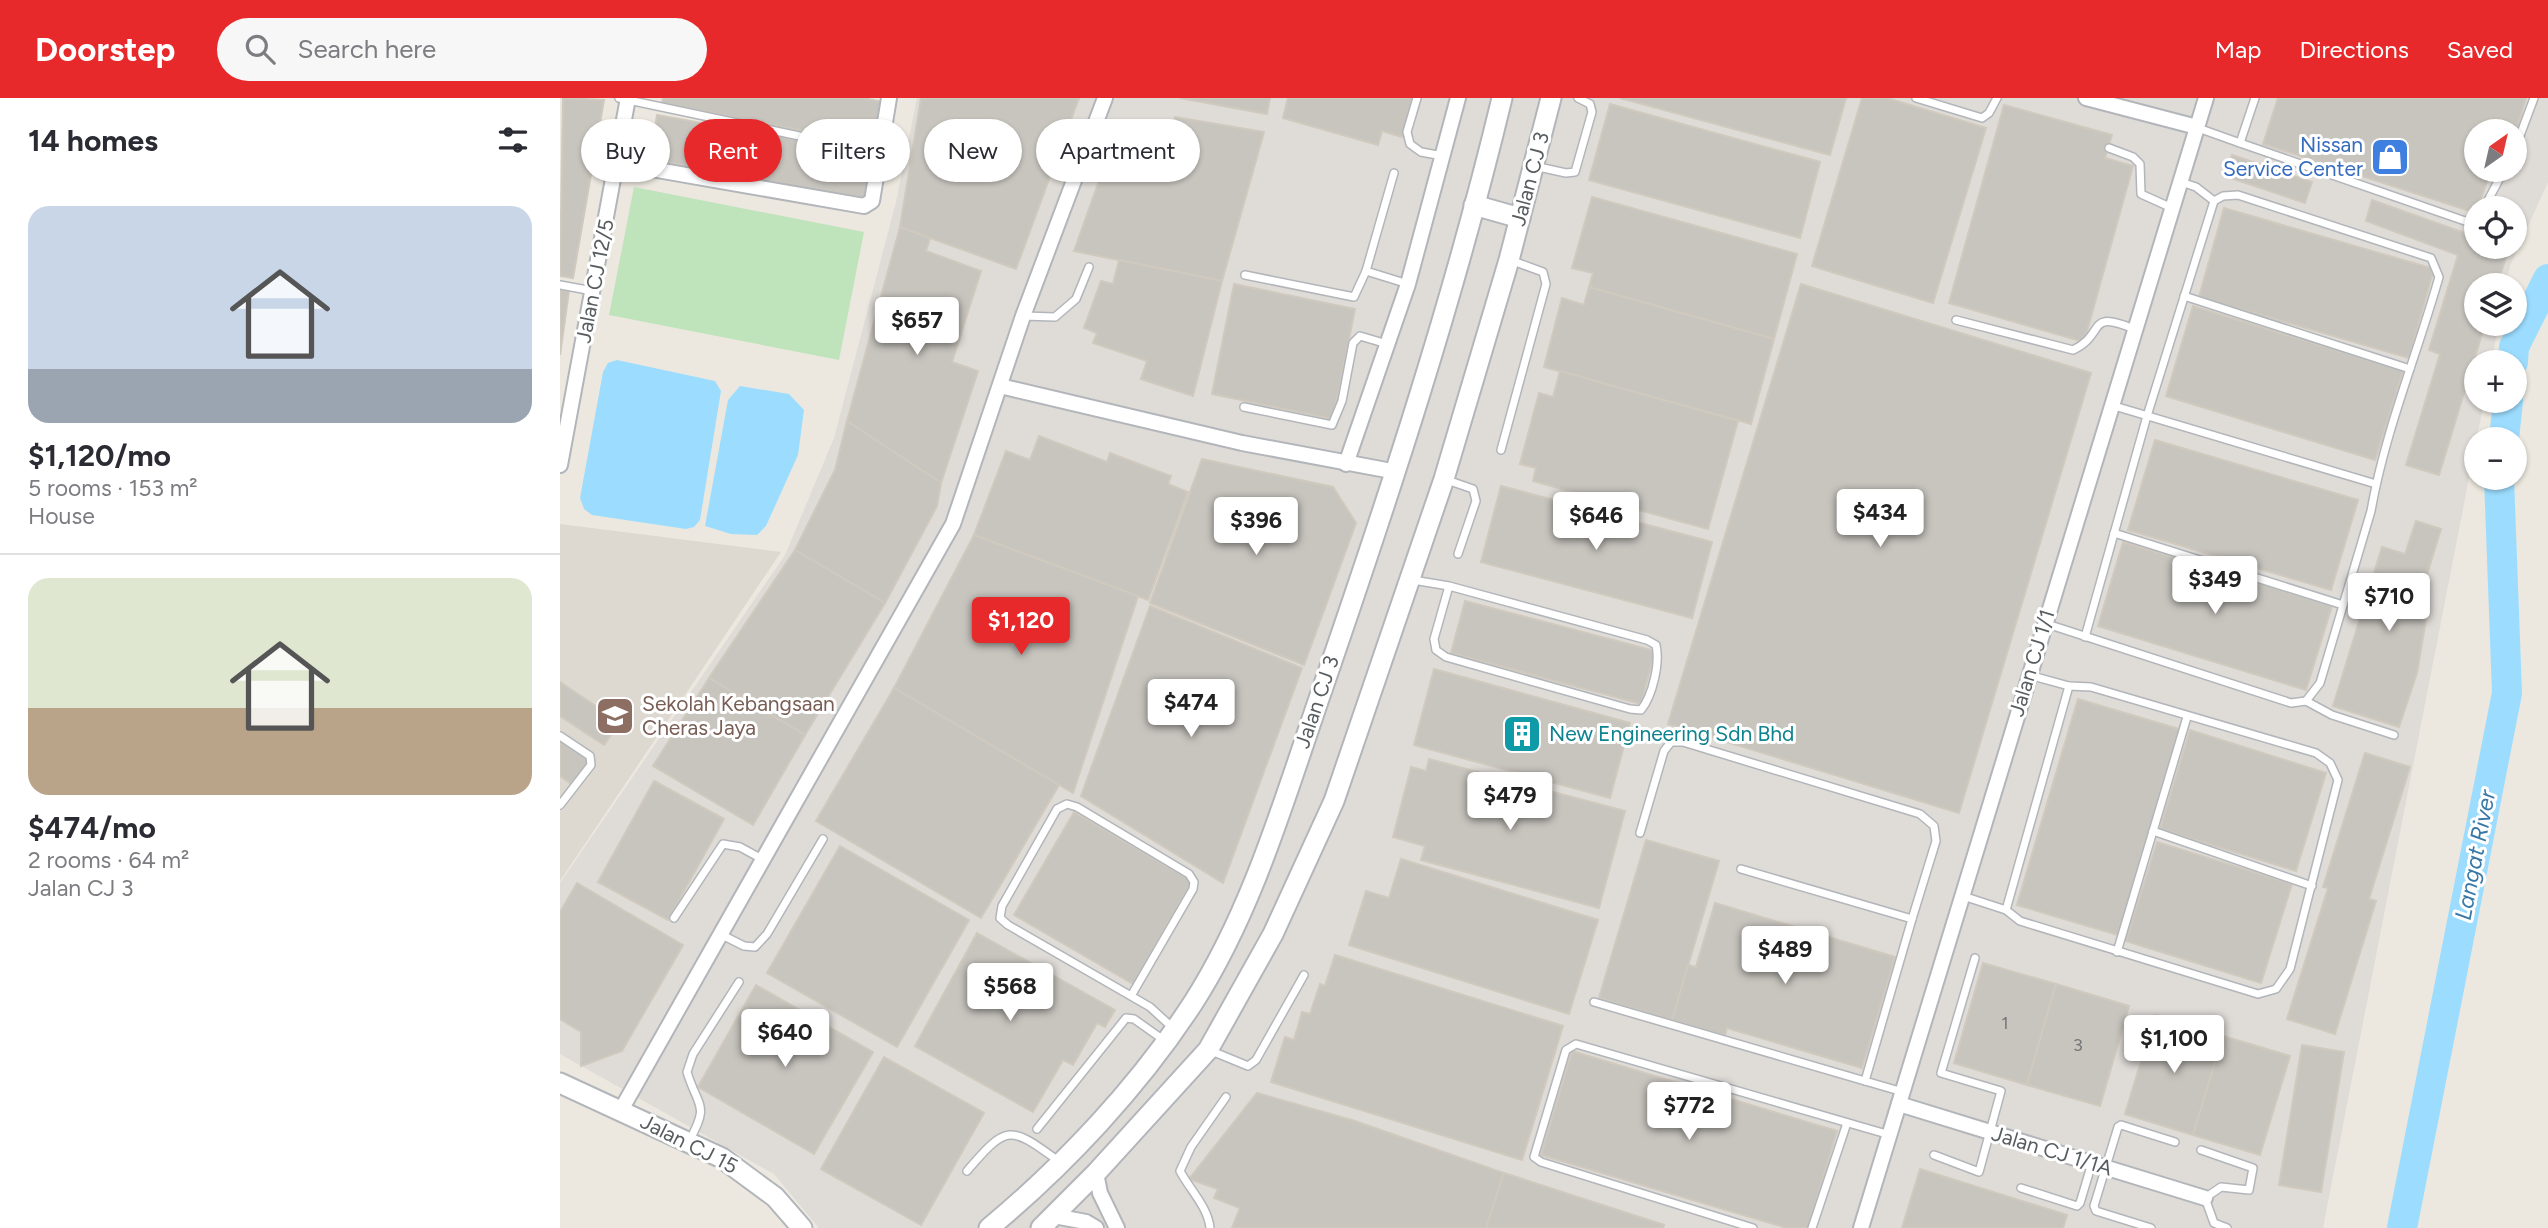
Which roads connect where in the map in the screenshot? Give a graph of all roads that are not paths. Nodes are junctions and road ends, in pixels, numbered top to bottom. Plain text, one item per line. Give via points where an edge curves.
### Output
1 (889, 98) edge
2 (1105, 98) edge
3 (1416, 98) edge
4 (1458, 98) edge
5 (1502, 98) edge
6 (1551, 98) edge
7 (1578, 98) edge
8 (1916, 98) edge
9 (1997, 98) edge
10 (2087, 98) edge
11 (2206, 98) edge
12 (2255, 98) edge
13 (2534, 98) edge
14 (625, 99) edge
15 (622, 119) edge
16 (886, 119) edge
17 (2526, 119) edge
18 (2197, 127) junction
19 (796, 135) edge
20 (2240, 143) junction
21 (2109, 148) dead end
22 (1443, 156) junction
23 (1533, 166) junction
24 (670, 173) edge
25 (1394, 173) dead end
26 (613, 182) edge
27 (875, 182) edge
28 (2181, 182) junction
29 (2214, 201) junction
30 (1474, 205) junction
31 (2172, 208) junction
32 (1520, 218) junction
33 (2464, 222) edge
34 (1509, 260) junction
35 (1089, 267) dead end
36 (1366, 271) junction
37 (1245, 275) dead end
38 (1408, 284) junction
39 (560, 285) edge
40 (593, 291) junction
41 (2184, 296) junction
42 (1023, 316) junction
43 (1956, 320) dead end
44 (2134, 329) junction
45 (1387, 344) junction
46 (2410, 369) junction
47 (1000, 386) junction
48 (2111, 405) junction
49 (1244, 407) dead end
50 (2147, 416) junction
51 (1501, 450) dead end
52 (1346, 464) junction
53 (560, 465) edge
54 (1397, 472) junction
55 (1444, 479) junction
56 (2375, 484) junction
57 (2114, 533) junction
58 (1458, 554) dead end
59 (1409, 580) junction
60 (1449, 586) junction
61 (2343, 605) junction
62 (2044, 623) junction
63 (2085, 637) junction
64 (2029, 674) junction
65 (2069, 687) junction
66 (2306, 701) junction
67 (2187, 717) junction
68 (2395, 735) dead end
69 (560, 737) edge
70 (560, 805) edge
71 (2153, 831) junction
72 (1640, 833) dead end
73 (823, 839) dead end
74 (762, 859) junction
75 (1741, 869) dead end
76 (2312, 886) junction
77 (1962, 896) junction
78 (2006, 910) junction
79 (674, 918) dead end
80 (1912, 919) junction
81 (720, 934) junction
82 (2117, 952) junction
83 (1975, 958) dead end
84 (1304, 975) dead end
85 (739, 982) dead end
86 (1131, 996) junction
87 (1594, 1002) dead end
88 (1170, 1035) junction
89 (1208, 1050) junction
90 (1865, 1081) junction
91 (560, 1083) edge
92 (1226, 1097) dead end
93 (1901, 1098) junction
94 (621, 1110) junction
95 (1847, 1123) junction
96 (1037, 1129) dead end
97 (1989, 1132) junction
98 (1890, 1135) junction
99 (689, 1142) junction
100 (2175, 1142) dead end
101 (2202, 1150) dead end
102 (1934, 1156) dead end
103 (1060, 1162) junction
104 (2092, 1163) junction
105 (2106, 1168) junction
106 (967, 1171) dead end
107 (1096, 1173) junction
108 (2021, 1188) dead end
109 (2205, 1198) junction
110 (1047, 1222) edge
111 (802, 1228) edge
112 (989, 1228) edge
113 (1096, 1228) edge
114 (1117, 1228) edge
115 (1210, 1228) edge
116 (1753, 1228) edge
117 (1812, 1228) edge
118 (1861, 1228) edge
119 (2151, 1228) edge
120 (2227, 1228) edge

1 - 16 street
2 - 42 street
3 - 22 lane via 1407,132 1410,144 1421,152
4 - 22 street
5 - 30 street, Jalan CJ 3
6 - 23 street, Jalan CJ 3
7 - 23 lane via 1590,104 1592,112 1575,172
8 - 9 lane via 1982,117
10 - 18 street
11 - 18 street, Jalan CJ 1/1
12 - 20 lane
13 - 17 lane
14 - 15 street, Jalan CJ 12/5
14 - 19 lane
18 - 20 lane
18 - 28 street, Jalan CJ 1/1
20 - 33 lane
21 - 31 lane via 2140,164 2141,194
22 - 38 street
23 - 32 street, Jalan CJ 3
24 - 27 street via 856,207 872,201
25 - 36 lane
26 - 40 street, Jalan CJ 12/5
28 - 29 lane
28 - 31 street, Jalan CJ 1/1
29 - 41 lane
29 - 46 lane via 2238,195 2431,258 2439,277
30 - 32 street
30 - 54 street, Jalan CJ 3
31 - 44 street, Jalan CJ 1/1
32 - 34 street, Jalan CJ 3
34 - 51 lane via 1543,272 1546,285
34 - 55 street, Jalan CJ 3
35 - 42 lane via 1076,299 1055,317
36 - 37 lane via 1353,298
36 - 38 lane
38 - 45 street
39 - 40 lane
40 - 53 street, Jalan CJ 12/5
41 - 46 lane
41 - 50 lane
42 - 47 street
43 - 44 lane via 2073,350 2083,345 2099,323 2110,319
44 - 48 street, Jalan CJ 1/1
45 - 49 lane via 1360,336 1353,343 1342,401 1332,425
45 - 52 street
46 - 56 lane
47 - 52 street
47 - 74 street via 953,524
48 - 50 lane
48 - 62 street, Jalan CJ 1/1
50 - 56 lane
50 - 57 lane
52 - 54 street
54 - 88 street, Jalan CJ 3 via 1239,916 1194,1001
55 - 58 lane via 1473,489 1476,495
55 - 59 street, Jalan CJ 3
56 - 61 lane
57 - 61 lane
57 - 63 lane
59 - 60 lane
59 - 89 street, Jalan CJ 3 via 1334,801 1273,934
60 - 60 lane via 1434,639 1436,650 1446,657 1630,709 1641,709 1646,703 1659,657 1656,645
61 - 66 lane via 2320,683
62 - 63 lane
62 - 64 street, Jalan CJ 1/1
63 - 66 lane via 2291,703
64 - 65 lane
64 - 77 street, Jalan CJ 1/1
65 - 67 lane via 2091,688
65 - 78 lane
66 - 68 lane via 2332,716
67 - 71 lane
67 - 76 lane via 2316,752 2330,763 2338,780
69 - 70 lane via 590,756 591,765
71 - 76 lane
71 - 82 lane
72 - 80 lane via 1664,751 1671,742 1684,742 1920,814 1934,826 1936,841
73 - 81 lane via 755,947
74 - 79 lane via 740,846 723,844
74 - 81 street
75 - 80 lane
76 - 82 lane via 2290,970 2276,989 2258,994
77 - 78 lane
77 - 93 street, Jalan CJ 1/1
78 - 82 lane via 2020,921
80 - 90 lane
81 - 94 street
83 - 97 lane via 1941,1073 2001,1091
84 - 89 lane via 1256,1060 1248,1066
85 - 99 lane via 687,1072 703,1117
86 - 86 lane via 1000,918 1002,906 1057,809 1067,804 1189,874 1194,882
86 - 88 lane via 1150,1007
87 - 90 lane
88 - 96 lane via 1126,1018
88 - 103 street, Jalan CJ 3 via 1122,1097
89 - 107 street, Jalan CJ 3
90 - 93 lane
91 - 94 street, Jalan CJ 15
92 - 115 lane via 1180,1171 1209,1214
93 - 97 street, Jalan CJ 1/1A
93 - 98 street, Jalan CJ 1/1
94 - 99 street, Jalan CJ 15
95 - 98 lane
95 - 116 lane via 1576,1044 1566,1050 1534,1157
95 - 117 lane
97 - 102 lane via 1979,1172
97 - 104 street, Jalan CJ 1/1A
98 - 118 street, Jalan CJ 1/1
99 - 111 street, Jalan CJ 15 via 749,1176
100 - 105 lane via 2121,1125
101 - 109 lane via 2253,1168 2249,1190 2221,1187
103 - 106 lane via 1022,1134 1009,1134 993,1141
103 - 112 street, Jalan CJ 3
104 - 105 street, Jalan CJ 1/1A
104 - 108 lane via 2077,1206
105 - 109 street, Jalan CJ 1/1A
105 - 119 lane via 2096,1211
107 - 110 street, Jalan CJ 3
107 - 114 street
109 - 120 lane via 2214,1223
110 - 113 street via 1086,1222

